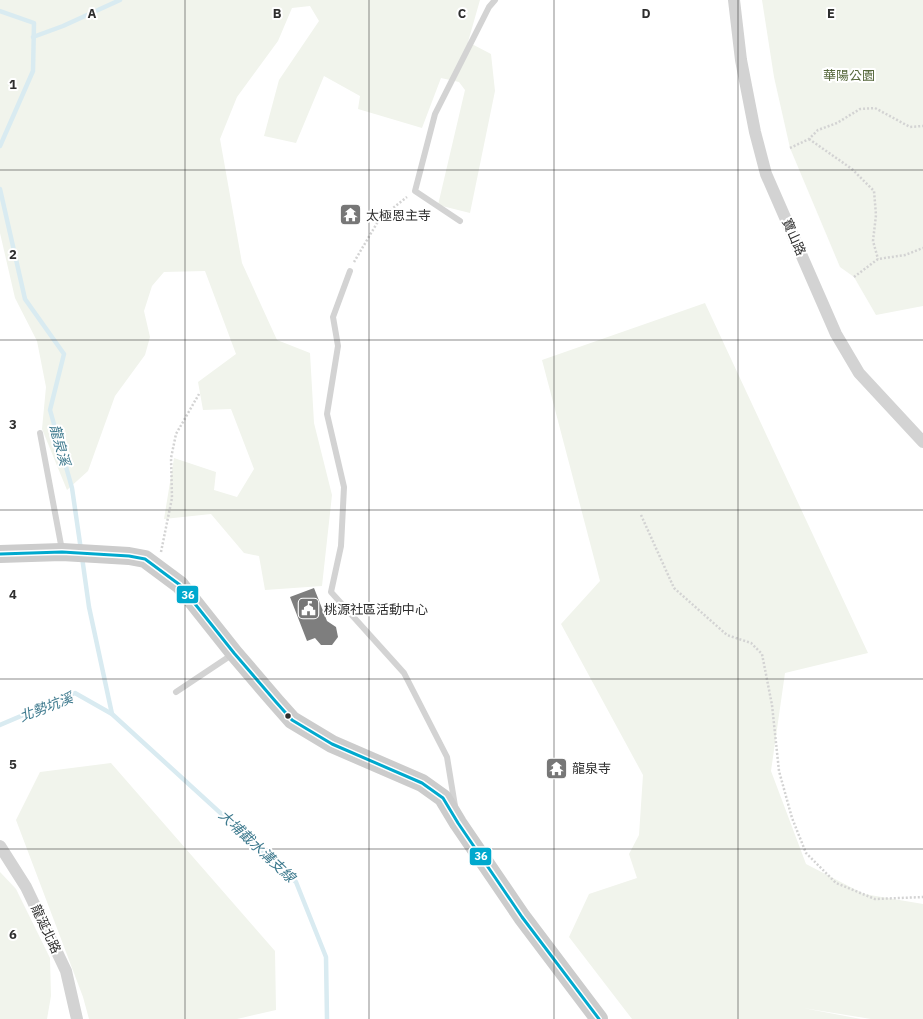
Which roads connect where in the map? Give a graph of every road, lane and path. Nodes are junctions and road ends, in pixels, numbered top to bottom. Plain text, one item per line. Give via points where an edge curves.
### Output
1 (495, 0) edge
2 (734, 0) edge
3 (923, 126) edge
4 (809, 138) junction
5 (790, 148) dead end
6 (415, 191) junction
7 (460, 221) dead end
8 (923, 248) edge
9 (878, 259) junction
10 (350, 271) joint
11 (854, 277) dead end
12 (199, 394) dead end
13 (40, 433) dead end
14 (923, 442) edge
15 (641, 515) dead end
16 (66, 552) junction
17 (0, 554) edge
18 (158, 568) junction
19 (234, 653) junction
20 (176, 692) dead end
21 (458, 823) junction
22 (0, 846) edge
23 (923, 897) edge
24 (78, 1019) edge
25 (599, 1019) edge

1 - 6 lane via 489,7 435,114
2 - 14 street, 寶山路 via 740,60 766,174 836,334 859,373
3 - 4 path via 910,127 875,108 860,109 837,123 818,130
4 - 5 path
4 - 9 path via 852,169 874,191 876,215 873,241
6 - 7 lane
6 - 10 path via 380,218
8 - 9 path via 905,255
9 - 11 path
10 - 21 lane via 333,317 338,346 327,414 344,487 341,546 331,592 404,673 447,757
12 - 18 path via 176,434 171,458 172,498
13 - 16 lane
15 - 23 path via 674,588 727,635 751,643 762,654 772,705 779,771 792,818 806,853 836,883 875,899
16 - 17 main road
16 - 18 main road via 129,556 144,559
18 - 19 main road via 180,584
19 - 20 lane
19 - 21 main road via 292,720 332,744 422,783 442,798
21 - 25 main road via 522,917
22 - 24 street, 龍涎北路 via 26,887 66,971

